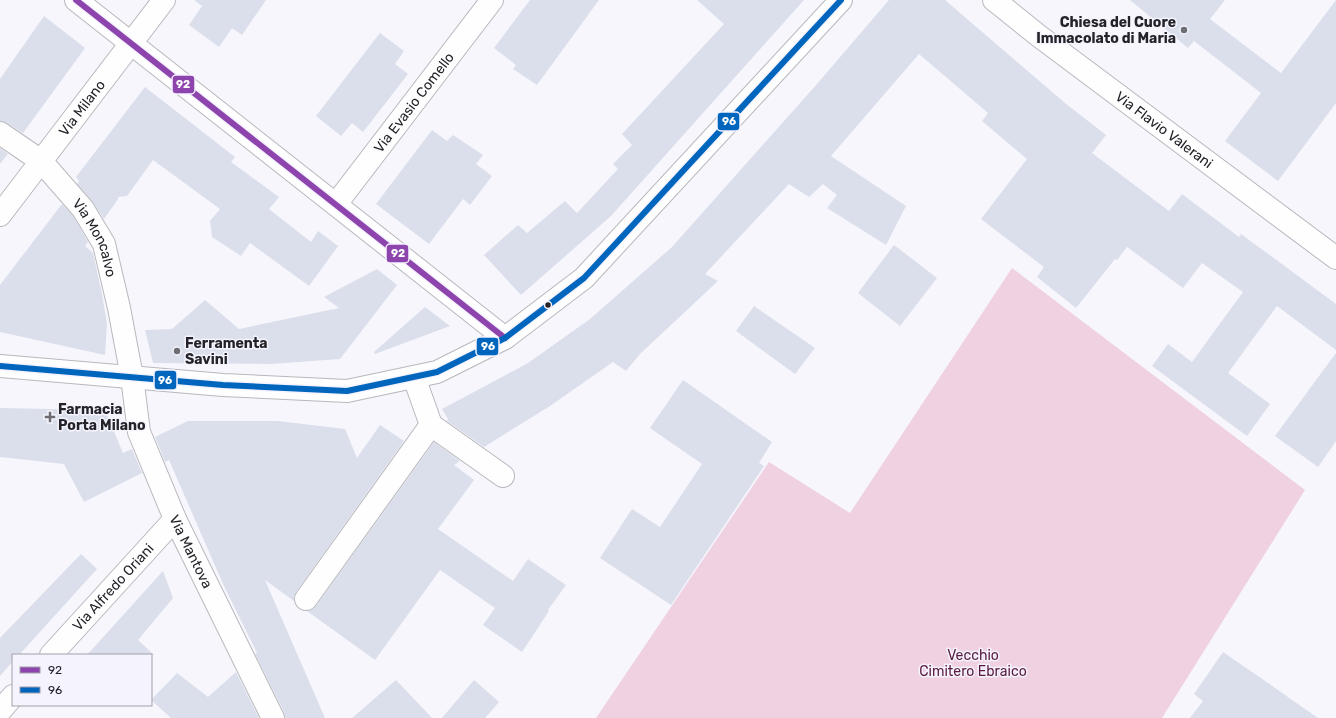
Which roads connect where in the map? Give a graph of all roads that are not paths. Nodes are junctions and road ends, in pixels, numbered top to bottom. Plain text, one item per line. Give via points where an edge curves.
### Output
1 (76, 0) edge
2 (164, 0) edge
3 (492, 0) edge
4 (841, 0) edge
5 (994, 0) edge
6 (131, 43) junction
7 (0, 133) edge
8 (41, 161) junction
9 (336, 204) junction
10 (0, 215) edge
11 (1336, 258) edge
12 (506, 338) junction
13 (0, 366) edge
14 (414, 377) junction
15 (132, 378) junction
16 (431, 425) junction
17 (503, 476) dead end
18 (176, 519) junction
19 (306, 599) dead end
20 (52, 654) edge
21 (12, 697) edge
22 (0, 711) edge
23 (273, 718) edge

1 - 6 street
2 - 6 street, Via Milano
3 - 9 street, Via Evasio Comello
4 - 12 street via 584,278
5 - 11 street, Via Flavio Valerani
6 - 8 street, Via Milano
6 - 9 street
7 - 8 street, Via Moncalvo
8 - 10 street, Via Milano
8 - 15 street, Via Moncalvo via 83,209 104,244
9 - 12 street
12 - 14 street via 437,372
13 - 15 street
14 - 15 street via 348,391
14 - 16 street
15 - 18 street, Via Mantova via 139,432
16 - 17 street
16 - 19 street
18 - 20 street, Via Alfredo Oriani
18 - 23 street, Via Mantova
21 - 22 street

